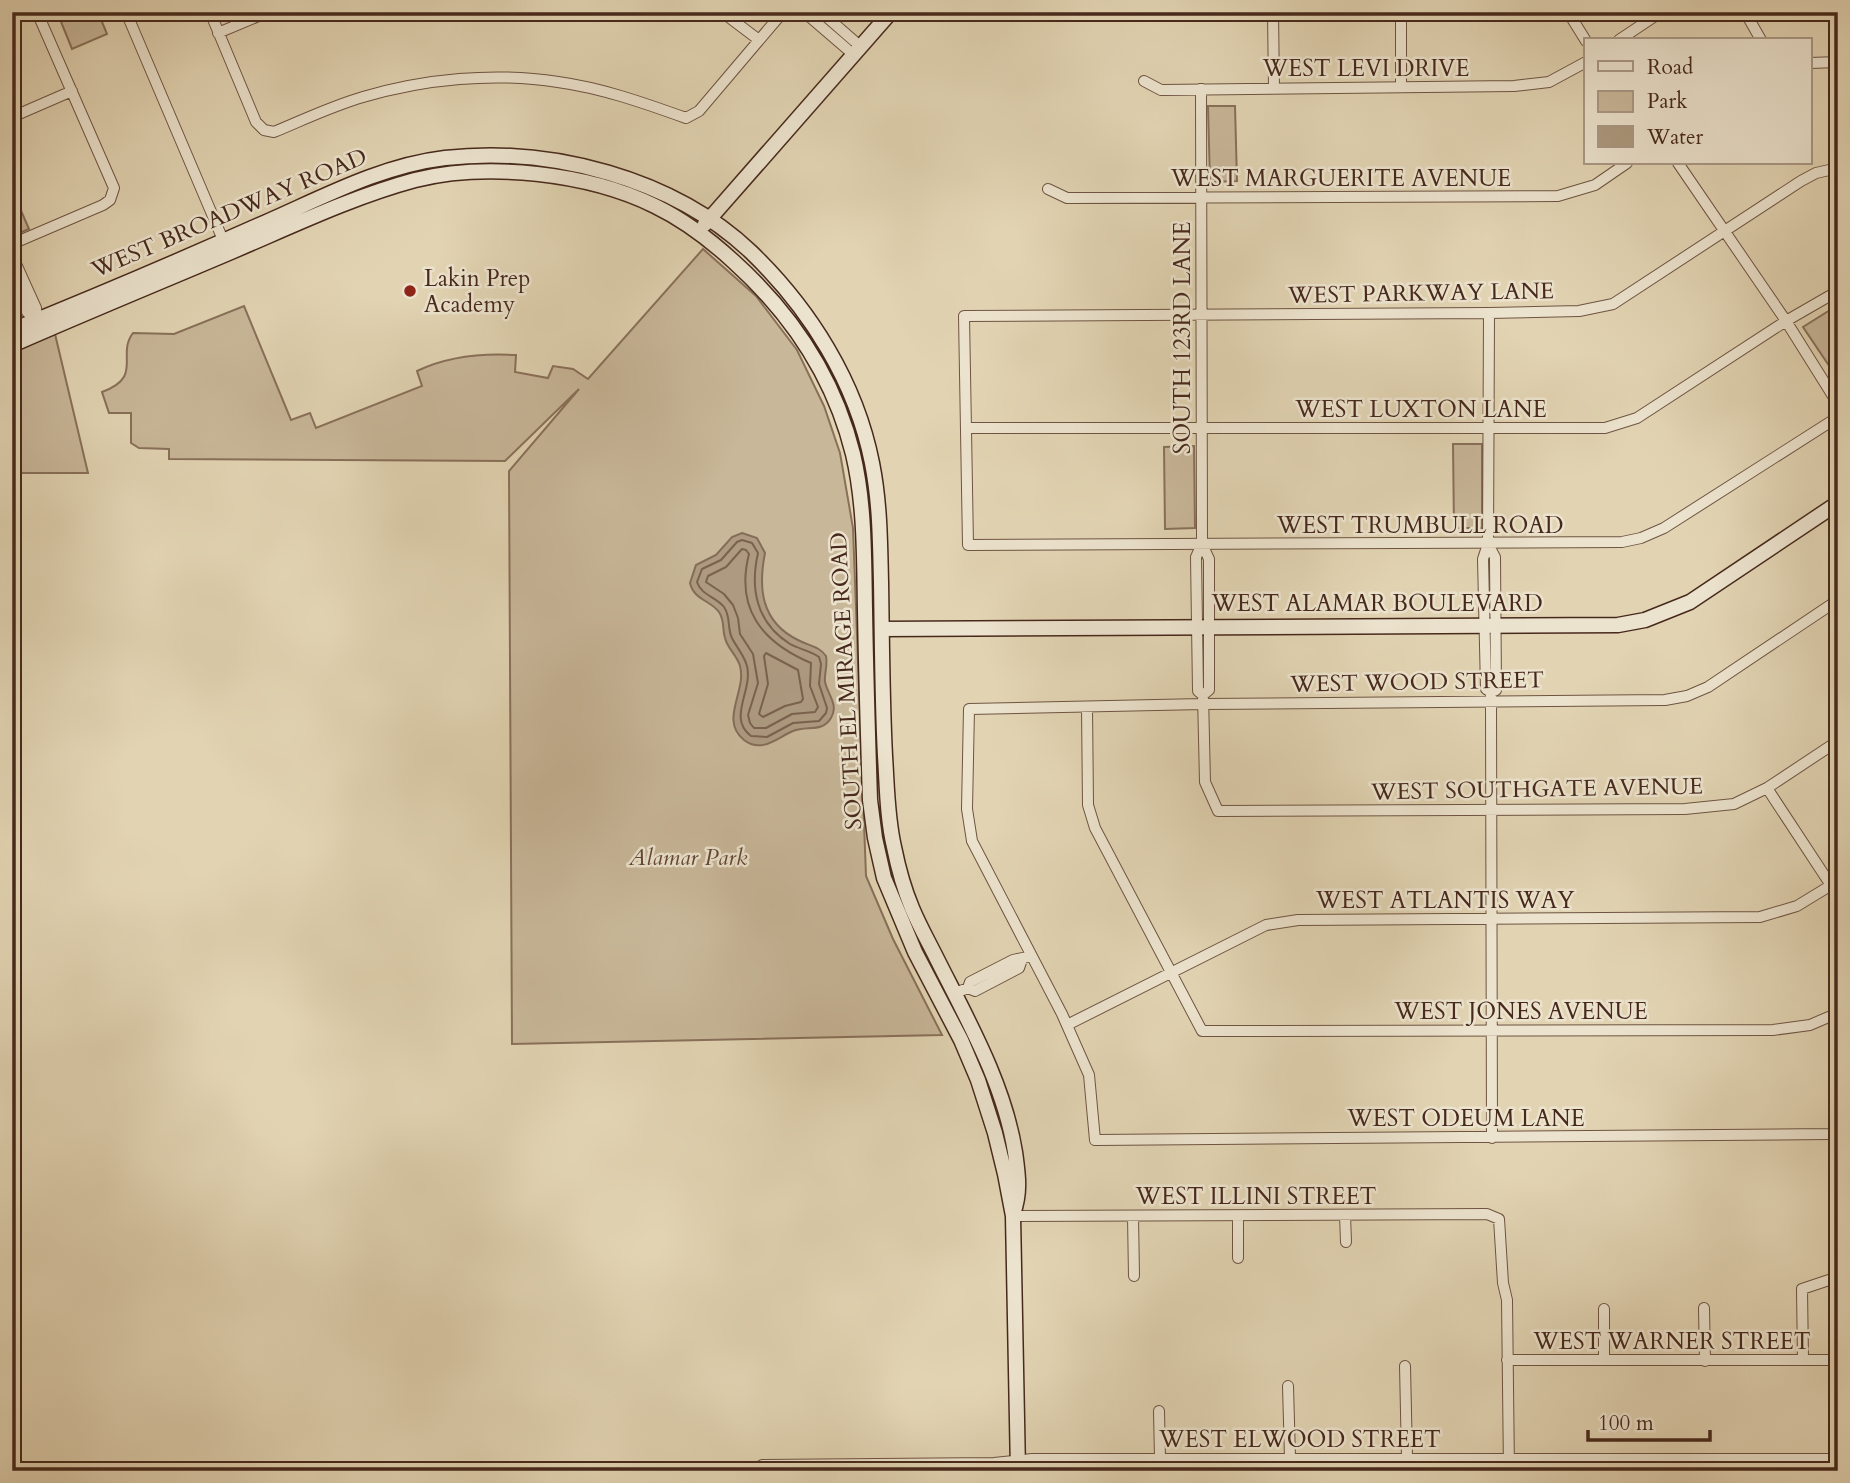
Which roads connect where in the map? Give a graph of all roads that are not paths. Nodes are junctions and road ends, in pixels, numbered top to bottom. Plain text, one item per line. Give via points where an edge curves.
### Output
1 (37, 12) edge
2 (126, 12) edge
3 (210, 12) edge
4 (268, 12) edge
5 (722, 12) edge
6 (783, 12) edge
7 (804, 12) edge
8 (821, 12) edge
9 (891, 12) edge
10 (1273, 12) edge
11 (1401, 12) edge
12 (1568, 12) edge
13 (1661, 12) edge
14 (1745, 12) edge
15 (218, 33) junction
16 (1584, 38) edge
17 (1622, 38) edge
18 (1760, 38) edge
19 (760, 40) junction
20 (857, 51) junction
21 (1838, 62) edge
22 (1584, 63) edge
23 (1812, 63) edge
24 (1144, 81) dead end
25 (1401, 87) junction
26 (1275, 88) junction
27 (1200, 89) junction
28 (72, 91) junction
29 (12, 117) edge
30 (1626, 164) edge
31 (1679, 164) edge
32 (1838, 167) edge
33 (1048, 189) dead end
34 (1200, 198) junction
35 (709, 219) junction
36 (1724, 230) junction
37 (699, 232) junction
38 (12, 243) edge
39 (227, 247) junction
40 (12, 255) edge
41 (12, 279) edge
42 (1838, 291) edge
43 (1489, 313) junction
44 (1202, 314) junction
45 (1786, 321) junction
46 (40, 326) junction
47 (12, 330) edge
48 (12, 345) edge
49 (1838, 404) edge
50 (1838, 417) edge
51 (1200, 426) junction
52 (965, 428) junction
53 (1488, 430) junction
54 (1838, 503) edge
55 (1202, 544) junction
56 (1488, 544) junction
57 (1838, 600) edge
58 (1202, 626) junction
59 (1491, 627) junction
60 (882, 629) junction
61 (1491, 696) junction
62 (1203, 700) junction
63 (1087, 706) junction
64 (1838, 741) edge
65 (1767, 788) junction
66 (1218, 811) joint
67 (1492, 811) junction
68 (1834, 883) edge
69 (1838, 896) edge
70 (1492, 920) junction
71 (1026, 957) junction
72 (1171, 974) junction
73 (962, 991) junction
74 (1838, 1013) edge
75 (1067, 1025) junction
76 (1492, 1030) junction
77 (1838, 1132) edge
78 (1492, 1138) junction
79 (1345, 1215) junction
80 (1013, 1216) junction
81 (1133, 1216) junction
82 (1238, 1216) junction
83 (1346, 1242) dead end
84 (1238, 1258) dead end
85 (1134, 1276) dead end
86 (1838, 1277) edge
87 (1704, 1308) dead end
88 (1604, 1309) dead end
89 (1507, 1360) junction
90 (1604, 1360) junction
91 (1803, 1360) junction
92 (1838, 1360) edge
93 (1705, 1361) junction
94 (1405, 1366) dead end
95 (1287, 1386) dead end
96 (1159, 1411) dead end
97 (1160, 1458) junction
98 (1290, 1458) junction
99 (1407, 1458) junction
100 (1509, 1458) junction
101 (1838, 1459) edge
102 (1018, 1466) edge
103 (762, 1468) edge
104 (1509, 1471) edge

1 - 28 street
2 - 39 street
3 - 15 street
4 - 15 street
5 - 19 street
6 - 19 street
7 - 20 street
8 - 20 street
9 - 20 main road
10 - 26 street
11 - 25 street
12 - 16 street
13 - 17 street
14 - 18 street
15 - 19 street via 256,122 274,132 362,97 458,79 556,81 613,93 685,118 699,111
20 - 35 main road
21 - 23 street
22 - 25 street, WEST LEVI DRIVE via 1549,82 1532,85
24 - 27 street, WEST LEVI DRIVE via 1161,90
25 - 26 street, WEST LEVI DRIVE
26 - 27 street, WEST LEVI DRIVE
27 - 34 street, SOUTH 123RD LANE
28 - 29 street
28 - 38 street via 113,195 103,205
30 - 34 street, WEST MARGUERITE AVENUE via 1595,185 1558,196
31 - 36 street
32 - 36 street, WEST PARKWAY LANE via 1816,173
33 - 34 street, WEST MARGUERITE AVENUE via 1067,198
34 - 44 street, SOUTH 123RD LANE
35 - 37 main road
35 - 39 main road, WEST BROADWAY ROAD via 618,176 573,163 443,158 344,186
35 - 60 main road, SOUTH EL MIRAGE ROAD via 776,277 815,328 856,406 879,503
36 - 43 street, WEST PARKWAY LANE via 1613,304 1579,311
36 - 45 street
37 - 39 main road, WEST BROADWAY ROAD via 655,206 609,188 519,173 458,174 380,191
37 - 80 main road, SOUTH EL MIRAGE ROAD via 761,286 800,334 820,367 853,453 864,565 875,838 898,914 978,1080
39 - 46 main road, WEST BROADWAY ROAD
40 - 46 street
41 - 46 street via 27,312
42 - 45 street, WEST LUXTON LANE
43 - 44 street, WEST PARKWAY LANE
43 - 53 street
44 - 51 street, SOUTH 123RD LANE
44 - 52 street, WEST PARKWAY LANE via 964,316
45 - 49 street
45 - 53 street, WEST LUXTON LANE via 1637,418 1605,428
46 - 47 main road, WEST BROADWAY ROAD
46 - 48 main road, WEST BROADWAY ROAD
50 - 56 street, WEST TRUMBULL ROAD via 1664,528 1641,538 1604,543
51 - 52 street, WEST LUXTON LANE
51 - 53 street, WEST LUXTON LANE
51 - 55 street, SOUTH 123RD LANE
52 - 55 street, WEST TRUMBULL ROAD via 968,545
53 - 56 street
54 - 59 main road, WEST ALAMAR BOULEVARD via 1668,612 1618,625
55 - 56 street, WEST TRUMBULL ROAD
55 - 58 street, SOUTH 123RD LANE via 1196,556
56 - 59 street via 1483,559
57 - 61 street, WEST WOOD STREET via 1688,696 1665,700
58 - 59 main road, WEST ALAMAR BOULEVARD
58 - 60 main road, WEST ALAMAR BOULEVARD
58 - 62 street, SOUTH 123RD LANE via 1198,691
59 - 61 street via 1486,689
60 - 73 main road, SOUTH EL MIRAGE ROAD via 886,781 894,846 912,908
61 - 62 street, WEST WOOD STREET
61 - 67 street
62 - 63 street, WEST WOOD STREET
62 - 66 street, SOUTH 123RD LANE via 1205,782
63 - 71 street, WEST WOOD STREET via 969,709 967,809 972,841
63 - 72 street via 1088,804 1095,828
64 - 65 street, WEST SOUTHGATE AVENUE
65 - 67 street, WEST SOUTHGATE AVENUE via 1734,804 1685,809
65 - 68 street
66 - 67 street, WEST SOUTHGATE AVENUE
67 - 70 street
68 - 69 street
68 - 70 street, WEST ATLANTIS WAY via 1797,906 1760,917
70 - 72 street, WEST ATLANTIS WAY via 1279,922
70 - 76 street
71 - 73 street via 1019,968 975,991
71 - 75 street
72 - 75 street, WEST ATLANTIS WAY
72 - 76 street, WEST JONES AVENUE via 1202,1031
73 - 80 main road, SOUTH EL MIRAGE ROAD via 1004,1100 1012,1134 1019,1179
74 - 76 street, WEST JONES AVENUE via 1810,1026 1773,1030
75 - 78 street, WEST ODEUM LANE via 1088,1075 1095,1140
76 - 78 street
77 - 78 street, WEST ODEUM LANE
79 - 82 street, WEST ILLINI STREET
79 - 83 street
79 - 89 street, WEST ILLINI STREET via 1487,1214 1499,1219
80 - 81 street, WEST ILLINI STREET
80 - 102 main road, SOUTH EL MIRAGE ROAD
81 - 82 street, WEST ILLINI STREET
81 - 85 street
82 - 84 street
86 - 91 street via 1802,1289
87 - 93 street
88 - 90 street
89 - 90 street, WEST WARNER STREET
89 - 100 street
90 - 93 street, WEST WARNER STREET
91 - 92 street, WEST WARNER STREET
91 - 93 street, WEST WARNER STREET
94 - 99 street
95 - 98 street
96 - 97 street
97 - 98 street, WEST ELWOOD STREET
97 - 102 street, WEST ELWOOD STREET via 1032,1459
98 - 99 street, WEST ELWOOD STREET
99 - 100 street, WEST ELWOOD STREET
100 - 101 street, WEST ELWOOD STREET
100 - 104 street
102 - 103 street, WEST ELWOOD STREET

